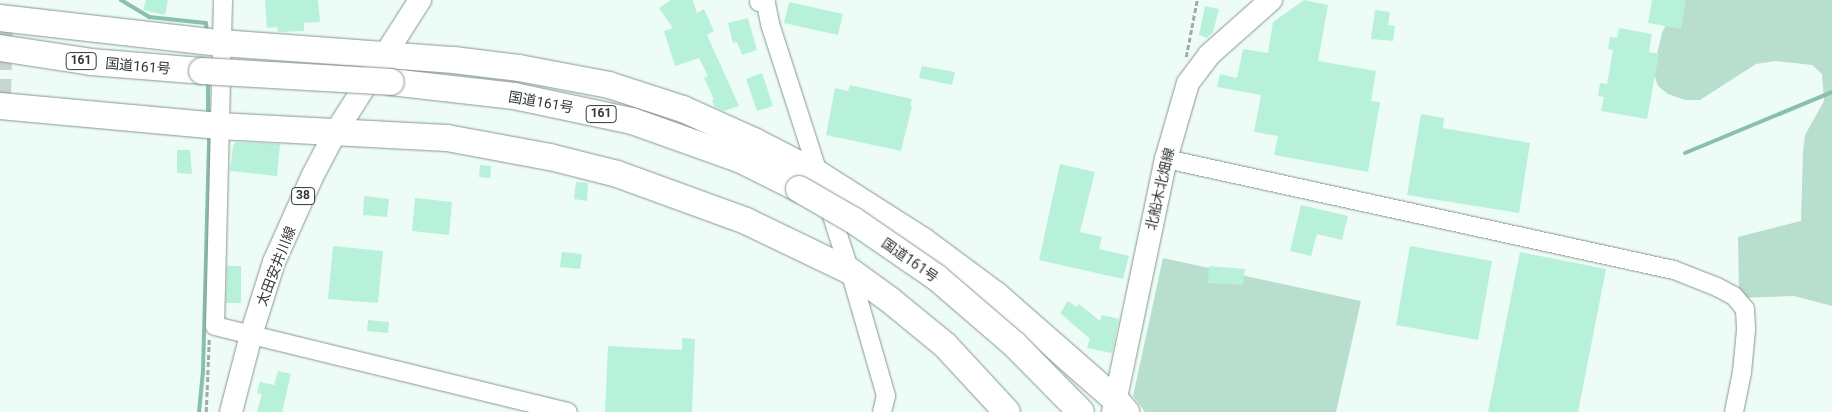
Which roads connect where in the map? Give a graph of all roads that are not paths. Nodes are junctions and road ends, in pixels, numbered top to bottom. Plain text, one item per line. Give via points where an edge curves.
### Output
1 (223, 0) edge
2 (420, 0) edge
3 (1271, 0) edge
4 (758, 1) edge
5 (0, 18) edge
6 (222, 43) junction
7 (0, 48) edge
8 (385, 55) junction
9 (0, 62) edge
10 (91, 62) junction
11 (1, 103) edge
12 (219, 126) junction
13 (335, 133) junction
14 (1166, 159) junction
15 (809, 181) junction
16 (850, 272) junction
17 (251, 335) junction
18 (1118, 408) edge
19 (231, 412) edge
20 (568, 412) edge
21 (882, 412) edge
22 (1007, 412) edge
23 (1081, 412) edge
24 (1734, 412) edge

1 - 6 street
2 - 8 main road, 太田安井川線 / 38
3 - 14 main road, 北船木北畑線 via 1209,55 1188,83
4 - 15 street via 766,3
5 - 6 highway
6 - 8 highway
6 - 12 street
7 - 10 highway, 国道161号 / 161
8 - 13 main road, 太田安井川線 / 38
8 - 15 highway via 520,68 610,85 709,120 786,156
9 - 10 highway via 37,65
10 - 15 highway, 国道161号 / 161, bridge via 391,82 514,96 632,121
11 - 12 highway
12 - 13 highway
12 - 17 street via 215,326
13 - 16 highway via 448,138 550,157 617,174 746,221
13 - 17 main road, 太田安井川線 / 38 via 274,262
14 - 18 main road, 北船木北畑線
14 - 24 street via 1674,270 1717,287 1734,296 1745,309 1742,372
15 - 16 street
15 - 18 highway via 923,241 996,295
15 - 23 highway, 国道161号 / 161, bridge via 853,220 936,277 1014,344
16 - 21 street via 886,396
16 - 22 highway via 945,344
17 - 19 main road, 太田安井川線 / 38
17 - 20 street

